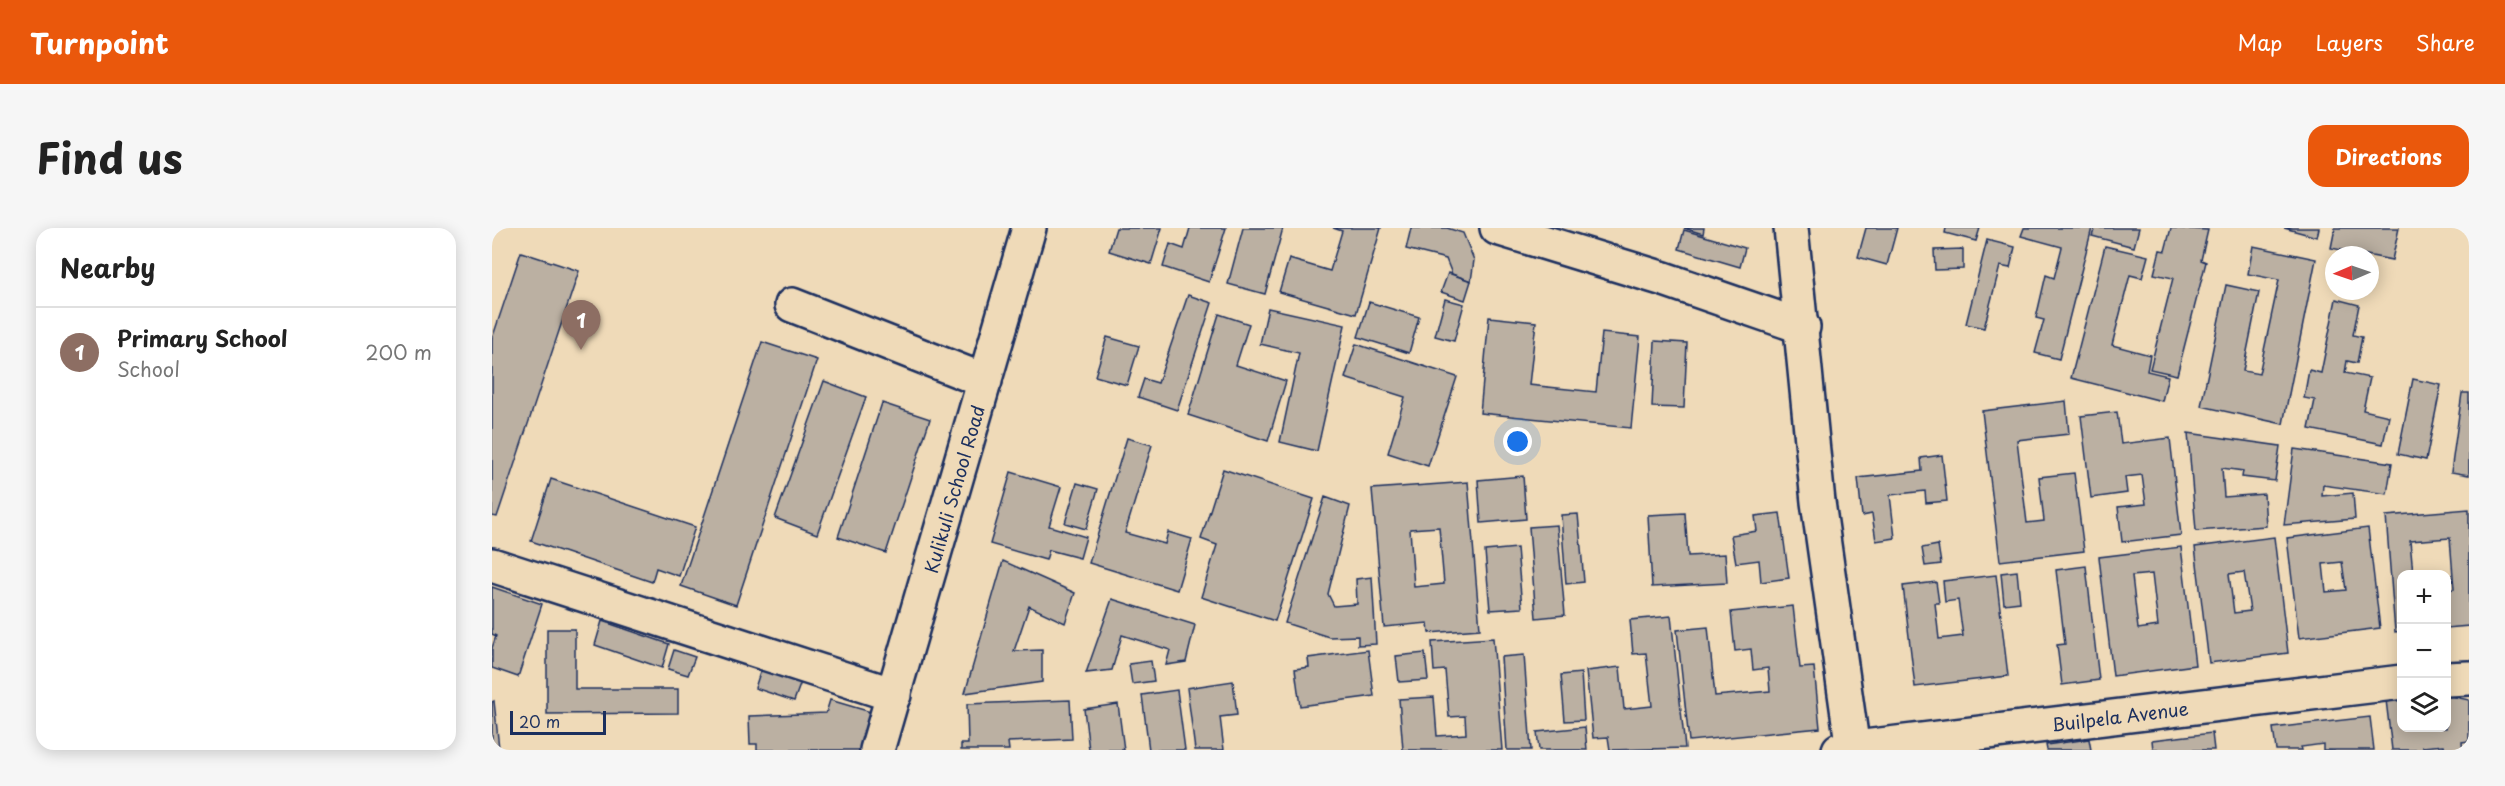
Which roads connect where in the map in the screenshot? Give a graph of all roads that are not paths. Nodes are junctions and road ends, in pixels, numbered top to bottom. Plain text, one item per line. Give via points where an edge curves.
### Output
1 (1029, 228) edge
2 (1497, 228) edge
3 (1791, 228) edge
4 (792, 305) dead end
5 (1803, 327) junction
6 (985, 381) junction
7 (492, 565) edge
8 (2469, 678) edge
9 (2451, 679) edge
10 (2397, 682) edge
11 (894, 695) junction
12 (1848, 749) edge
13 (877, 750) edge

1 - 6 street, Kulikuli School Road
2 - 5 street
3 - 5 street
4 - 6 street
5 - 12 street via 1818,502
6 - 11 street, Kulikuli School Road
7 - 11 street
8 - 9 street
10 - 12 street, Builpela Avenue
11 - 13 street, Kulikuli School Road

